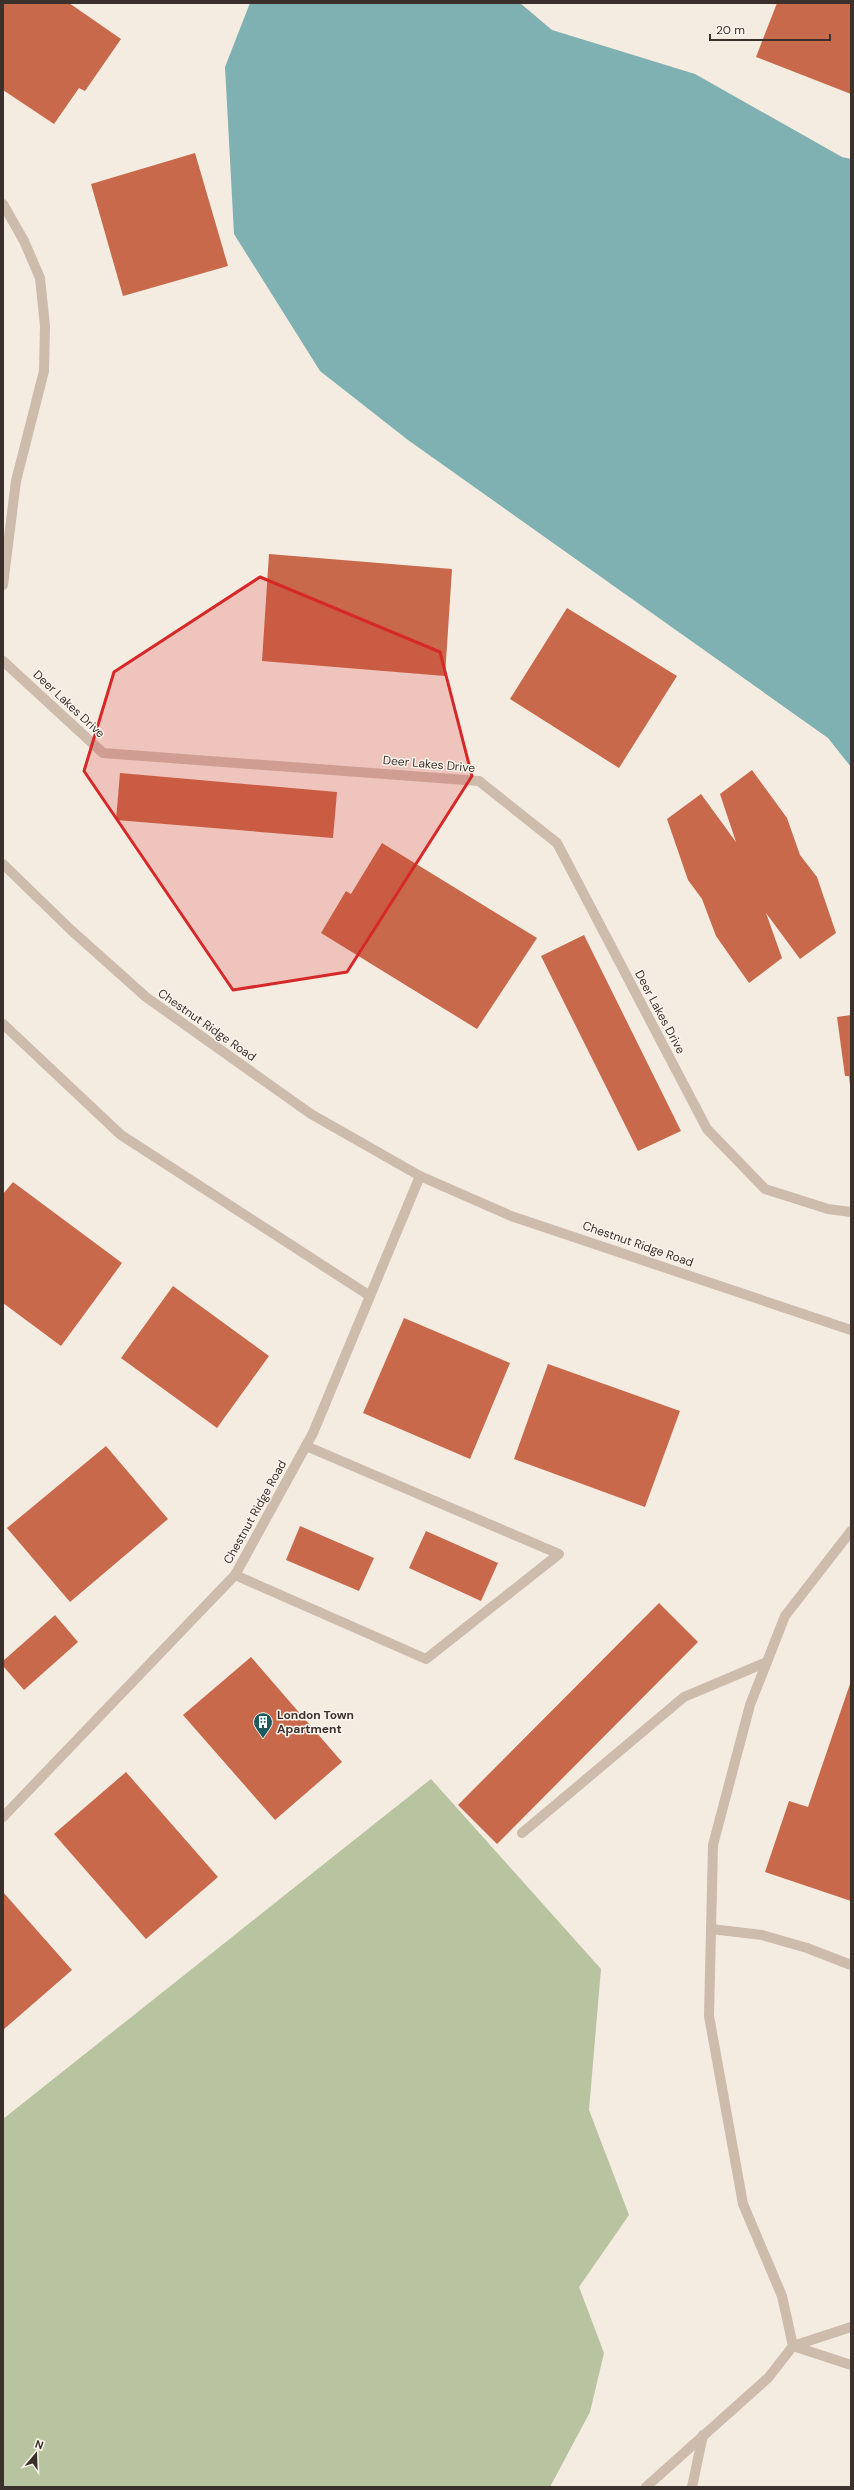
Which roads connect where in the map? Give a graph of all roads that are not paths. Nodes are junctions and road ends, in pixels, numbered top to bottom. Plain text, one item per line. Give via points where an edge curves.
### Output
1 (3, 204) edge
2 (3, 585) edge
3 (3, 661) edge
4 (3, 864) edge
5 (3, 1024) edge
6 (420, 1176) junction
7 (851, 1212) edge
8 (370, 1296) junction
9 (851, 1330) edge
10 (306, 1446) junction
11 (851, 1531) edge
12 (235, 1575) junction
13 (767, 1662) junction
14 (3, 1817) edge
15 (522, 1833) dead end
16 (711, 1929) junction
17 (851, 1965) edge
18 (851, 2327) edge
19 (793, 2346) junction
20 (851, 2365) edge
21 (703, 2435) junction
22 (646, 2487) edge
23 (692, 2487) edge

1 - 2 street via 24,241 40,278 45,326 44,372 16,481
3 - 7 street, Deer Lakes Drive via 103,753 479,781 557,843 707,1129 765,1188 828,1209
4 - 6 street, Chestnut Ridge Road via 71,930 146,997 311,1114
5 - 8 street via 121,1135
6 - 8 street, Chestnut Ridge Road
6 - 9 street, Chestnut Ridge Road via 512,1216
8 - 10 street, Chestnut Ridge Road
10 - 12 street, Chestnut Ridge Road
10 - 12 street via 559,1554 426,1659
11 - 13 street via 785,1616
12 - 14 street, Chestnut Ridge Road
13 - 15 street via 684,1697
13 - 16 street via 750,1705 713,1844
16 - 17 street via 762,1935 807,1948
16 - 19 street via 709,2016 743,2204 782,2296
18 - 19 street
19 - 20 street
19 - 21 street via 768,2378
21 - 22 street
21 - 23 street

